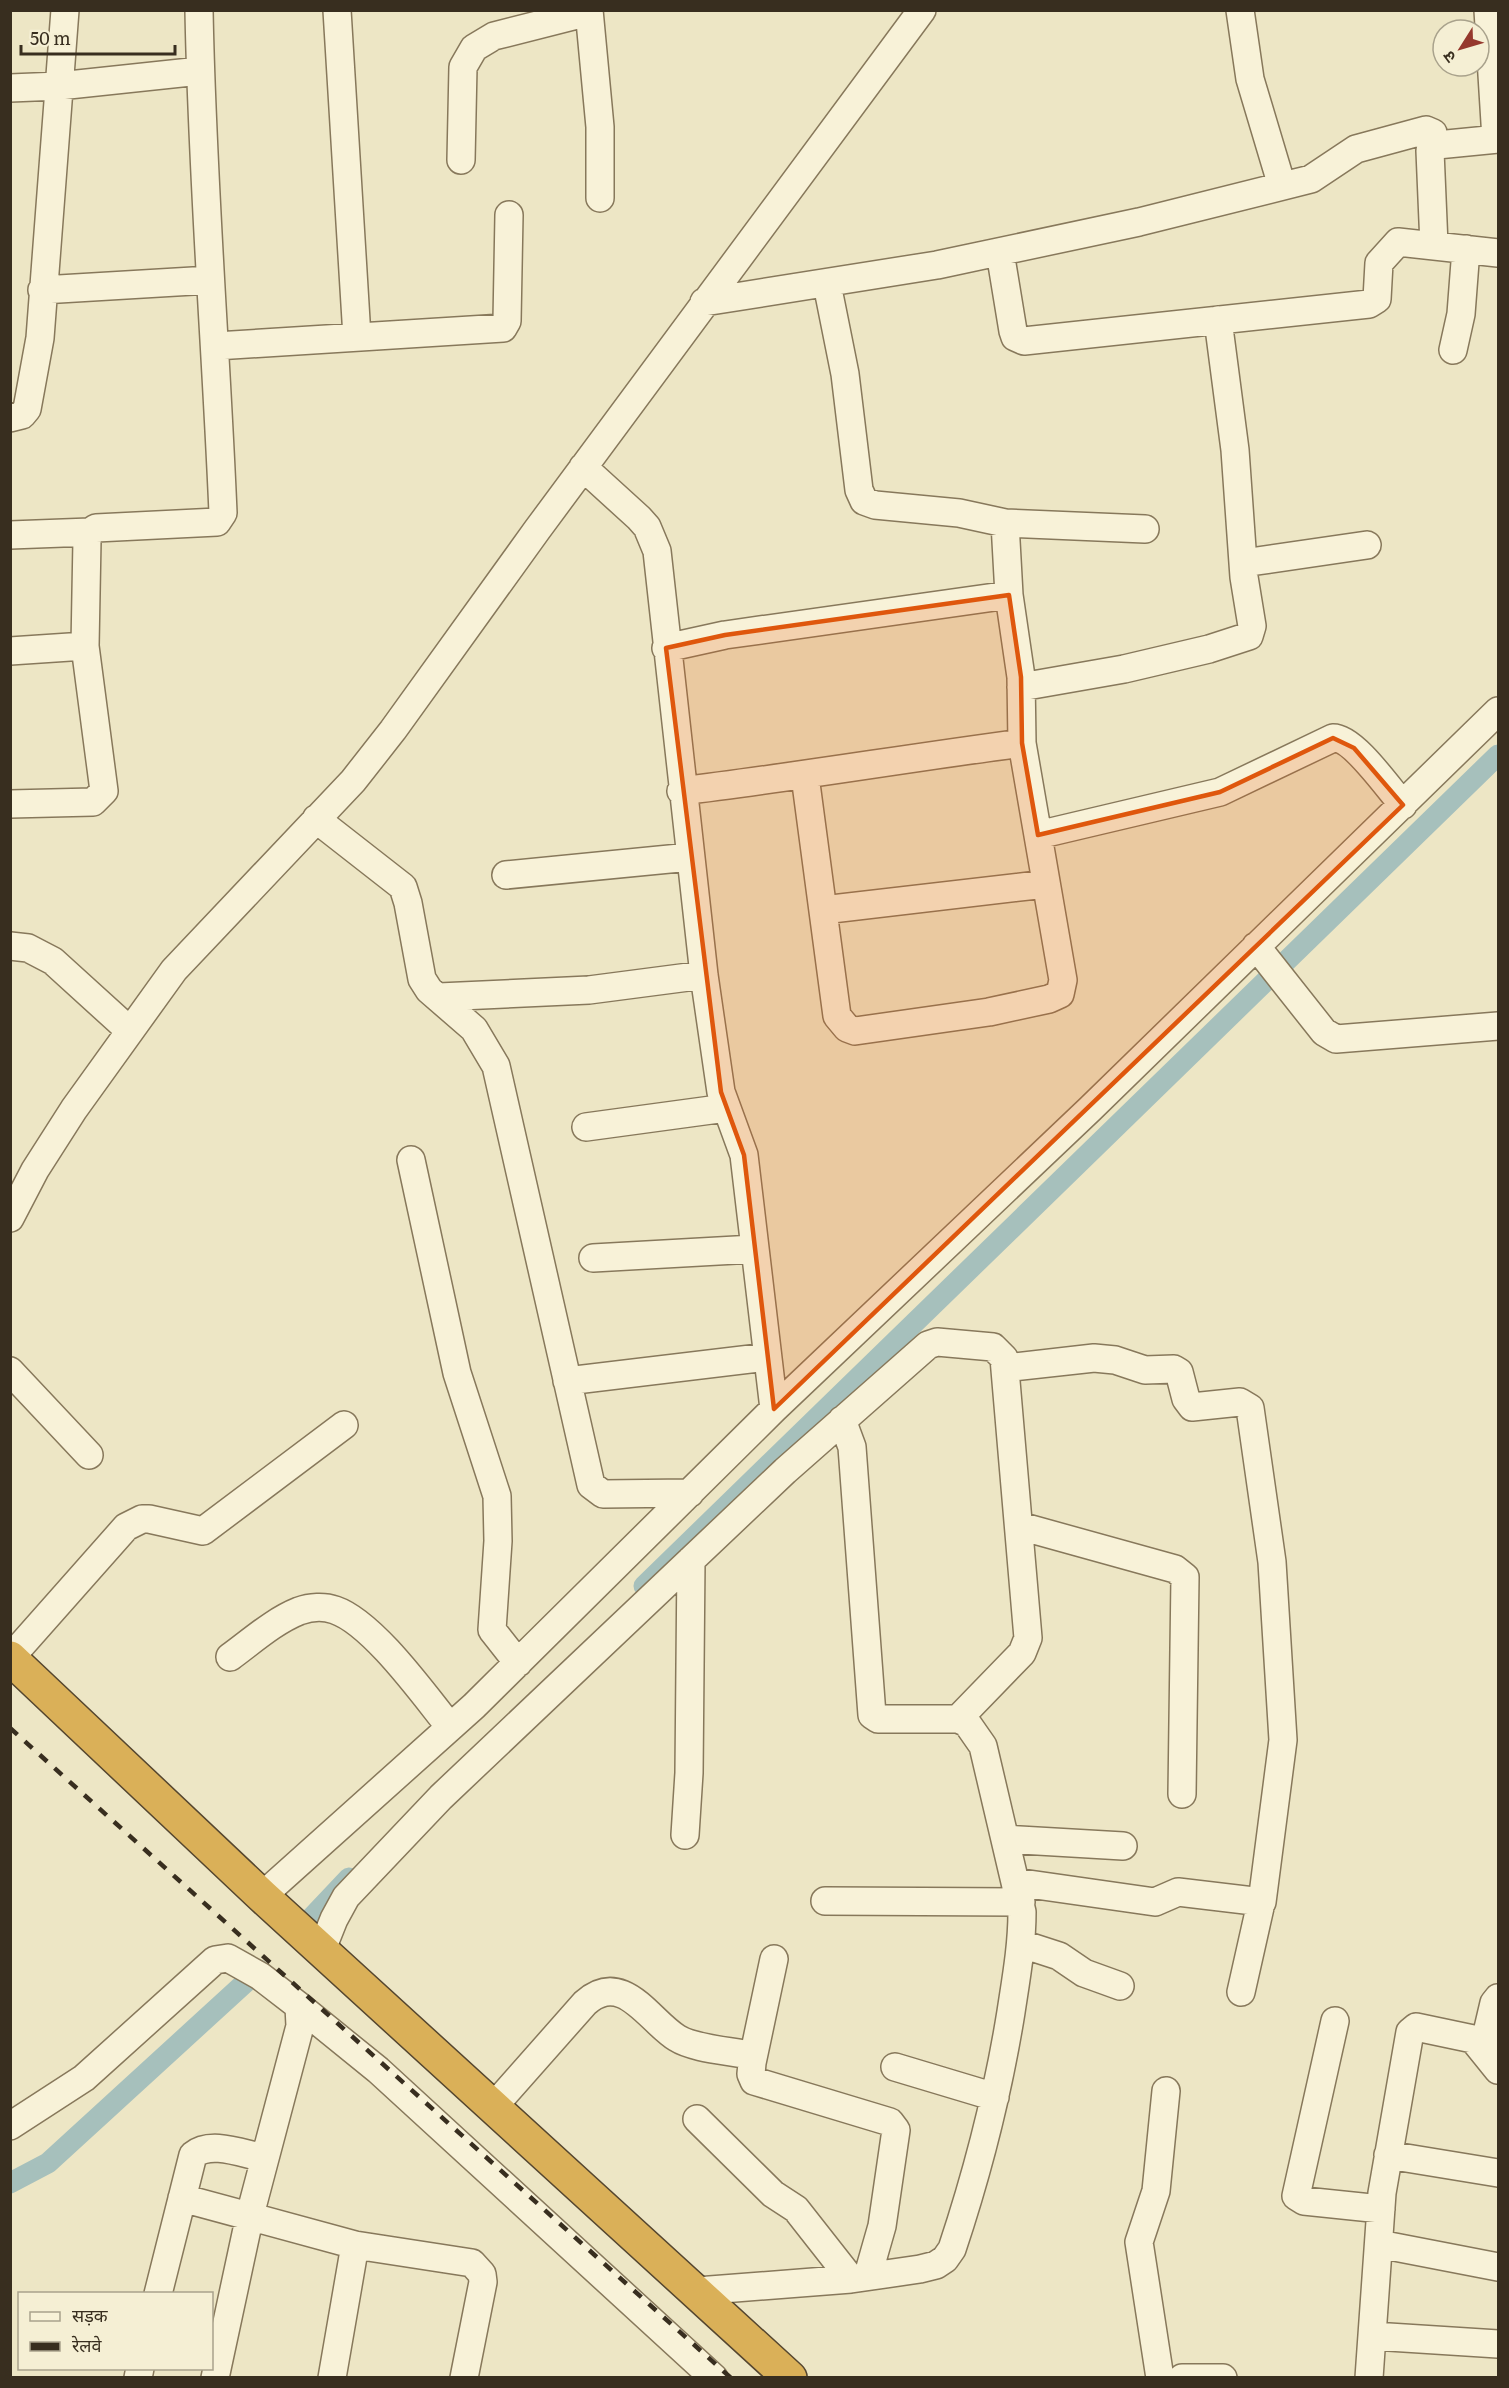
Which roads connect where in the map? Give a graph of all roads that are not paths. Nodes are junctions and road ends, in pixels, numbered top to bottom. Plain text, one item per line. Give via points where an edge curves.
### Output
1 (65, 10) edge
2 (199, 10) edge
3 (337, 10) edge
4 (922, 10) edge
5 (1240, 10) edge
6 (1488, 10) edge
7 (589, 11) edge
8 (200, 70) junction
9 (59, 87) junction
10 (10, 88) edge
11 (1497, 139) edge
12 (1434, 146) junction
13 (461, 160) dead end
14 (1282, 186) junction
15 (600, 198) dead end
16 (509, 215) dead end
17 (1434, 245) junction
18 (1466, 249) junction
19 (1000, 252) junction
20 (1498, 253) edge
21 (210, 280) junction
22 (827, 284) junction
23 (42, 290) junction
24 (705, 302) junction
25 (1218, 320) junction
26 (357, 337) junction
27 (216, 346) junction
28 (1452, 350) dead end
29 (10, 418) edge
30 (583, 467) junction
31 (1005, 523) junction
32 (1145, 530) dead end
33 (90, 532) junction
34 (10, 535) edge
35 (1368, 544) dead end
36 (1243, 563) junction
37 (1009, 595) junction
38 (85, 646) junction
39 (666, 648) junction
40 (10, 651) edge
41 (1021, 687) junction
42 (1498, 711) edge
43 (1022, 743) junction
44 (805, 776) junction
45 (681, 791) junction
46 (10, 804) edge
47 (1403, 805) junction
48 (316, 819) junction
49 (1038, 835) junction
50 (690, 857) junction
51 (506, 875) dead end
52 (1046, 884) junction
53 (823, 910) junction
54 (10, 946) edge
55 (1258, 950) junction
56 (704, 975) junction
57 (439, 997) junction
58 (1498, 1026) edge
59 (130, 1031) junction
60 (726, 1108) junction
61 (586, 1127) dead end
62 (411, 1160) dead end
63 (10, 1218) edge
64 (754, 1249) junction
65 (593, 1258) dead end
66 (766, 1357) junction
67 (1005, 1368) junction
68 (10, 1371) edge
69 (567, 1381) junction
70 (774, 1409) junction
71 (842, 1420) junction
72 (344, 1425) dead end
73 (89, 1455) dead end
74 (690, 1492) junction
75 (1020, 1526) junction
76 (691, 1560) junction
77 (230, 1657) dead end
78 (10, 1658) edge
79 (518, 1663) junction
80 (958, 1719) junction
81 (450, 1727) junction
82 (1182, 1794) dead end
83 (684, 1835) dead end
84 (1005, 1839) junction
85 (1123, 1846) dead end
86 (1018, 1892) junction
87 (262, 1896) junction
88 (825, 1901) dead end
89 (1261, 1903) junction
90 (1022, 1944) junction
91 (318, 1945) junction
92 (774, 1959) dead end
93 (1120, 1986) dead end
94 (1241, 1992) dead end
95 (1498, 1998) edge
96 (299, 2006) junction
97 (1335, 2021) dead end
98 (753, 2056) junction
99 (1491, 2060) edge
100 (895, 2067) dead end
101 (1167, 2091) dead end
102 (995, 2097) junction
103 (494, 2106) junction
104 (697, 2118) dead end
105 (10, 2126) edge
106 (1388, 2155) junction
107 (265, 2158) junction
108 (1498, 2173) edge
109 (182, 2198) junction
110 (1381, 2209) junction
111 (250, 2215) junction
112 (1379, 2244) junction
113 (355, 2245) junction
114 (1498, 2267) edge
115 (860, 2277) junction
116 (697, 2291) junction
117 (158, 2292) edge
118 (1372, 2336) junction
119 (1498, 2344) edge
120 (214, 2378) edge
121 (332, 2378) edge
122 (464, 2378) edge
123 (714, 2378) edge
124 (790, 2378) edge
125 (1160, 2378) edge
126 (1182, 2378) edge
127 (1222, 2378) edge
128 (1370, 2378) edge

1 - 9 street
2 - 8 street
3 - 26 street
4 - 24 street
5 - 14 street via 1250,79
6 - 11 street
7 - 13 street via 494,36 474,48 463,67
7 - 15 street via 600,127
8 - 9 street
8 - 21 street
9 - 10 street
9 - 23 street
11 - 12 street
12 - 14 street via 1432,133 1426,130 1356,149 1314,178
12 - 17 street via 1430,151
14 - 19 street
16 - 26 street via 507,321 503,327
17 - 18 street
17 - 25 street via 1404,241 1394,245 1378,263 1377,299 1369,304
18 - 20 street
18 - 28 street via 1461,314
19 - 22 street
19 - 25 street via 1013,331 1020,340
21 - 23 street
21 - 27 street
22 - 24 street
22 - 31 street via 845,374 859,490 864,501
23 - 29 street via 40,338 27,409
24 - 30 street
25 - 36 street via 1235,450
26 - 27 street
27 - 33 street via 223,513 220,521 96,528
30 - 39 street via 647,527 657,551
30 - 48 street via 393,730 353,781
31 - 32 street
31 - 37 street
33 - 34 street
33 - 38 street
35 - 36 street
36 - 41 street via 1251,626 1249,636 1242,640 1125,669
37 - 39 street via 725,635
37 - 41 street
38 - 40 street
38 - 46 street via 104,791 93,802
39 - 45 street
41 - 43 street
42 - 47 street
43 - 44 street
43 - 49 street
44 - 45 street
44 - 53 street
45 - 50 street
47 - 49 street via 1354,748 1343,739 1333,738 1220,792
47 - 55 street
48 - 57 street via 403,887 422,979
48 - 59 street via 174,970
49 - 52 street
50 - 51 street
50 - 56 street
52 - 53 street
52 - 53 street via 1063,980 1060,994 989,1012 855,1031 837,1016
54 - 59 street via 28,948 53,961
55 - 58 street via 1324,1032 1336,1038
55 - 70 street
56 - 57 street via 589,990
56 - 60 street
57 - 69 street via 474,1029 496,1066
59 - 63 street via 35,1170
60 - 61 street
60 - 64 street via 744,1155
62 - 79 street via 457,1374 497,1496 492,1630
64 - 65 street
64 - 66 street
66 - 69 street
66 - 70 street
67 - 71 street via 1001,1352 993,1347 932,1342
67 - 75 street
67 - 89 street via 1094,1358 1145,1370 1174,1369 1179,1372 1192,1407 1240,1402 1250,1408 1272,1563 1283,1740
68 - 73 street
69 - 74 street via 589,1481 595,1491
70 - 74 street
71 - 76 street
71 - 80 street via 852,1447 872,1715 878,1719
72 - 78 street via 203,1531 149,1519 126,1527
74 - 79 street
75 - 80 street via 1026,1647
75 - 82 street via 1175,1569 1185,1577
76 - 83 street via 689,1773
76 - 91 street via 434,1804 346,1897
77 - 81 street via 301,1610 336,1610 389,1653
78 - 87 highway
79 - 81 street
80 - 84 street via 967,1723 983,1746
81 - 87 street
84 - 85 street
84 - 86 street
86 - 88 street
86 - 89 street via 1155,1902 1178,1892
86 - 90 street
87 - 91 highway
89 - 94 street
90 - 93 street via 1059,1956 1084,1973
90 - 102 street
91 - 103 highway
92 - 98 street
95 - 99 street via 1494,2003
96 - 105 street via 236,1962 228,1958 215,1960 84,2078
96 - 107 street via 300,2026
96 - 123 street via 378,2070
97 - 110 street via 1296,2196 1304,2202
98 - 103 street via 677,2038 644,2008 609,1992 585,2003
98 - 115 street via 754,2080 894,2125 882,2226
99 - 106 street via 1467,2036 1416,2027 1412,2030
100 - 102 street
101 - 125 street via 1156,2191 1139,2242
102 - 115 street via 978,2173 945,2259 920,2269
103 - 116 highway
104 - 115 street via 773,2194 796,2209
106 - 108 street
106 - 110 street
107 - 109 street via 210,2147 200,2149 190,2161
107 - 111 street
109 - 111 street
109 - 117 street
110 - 112 street
111 - 113 street
111 - 120 street
112 - 114 street
112 - 118 street
113 - 121 street
113 - 122 street via 458,2259 478,2267 483,2282
115 - 116 street
116 - 124 highway
118 - 119 street
118 - 128 street
126 - 127 street

